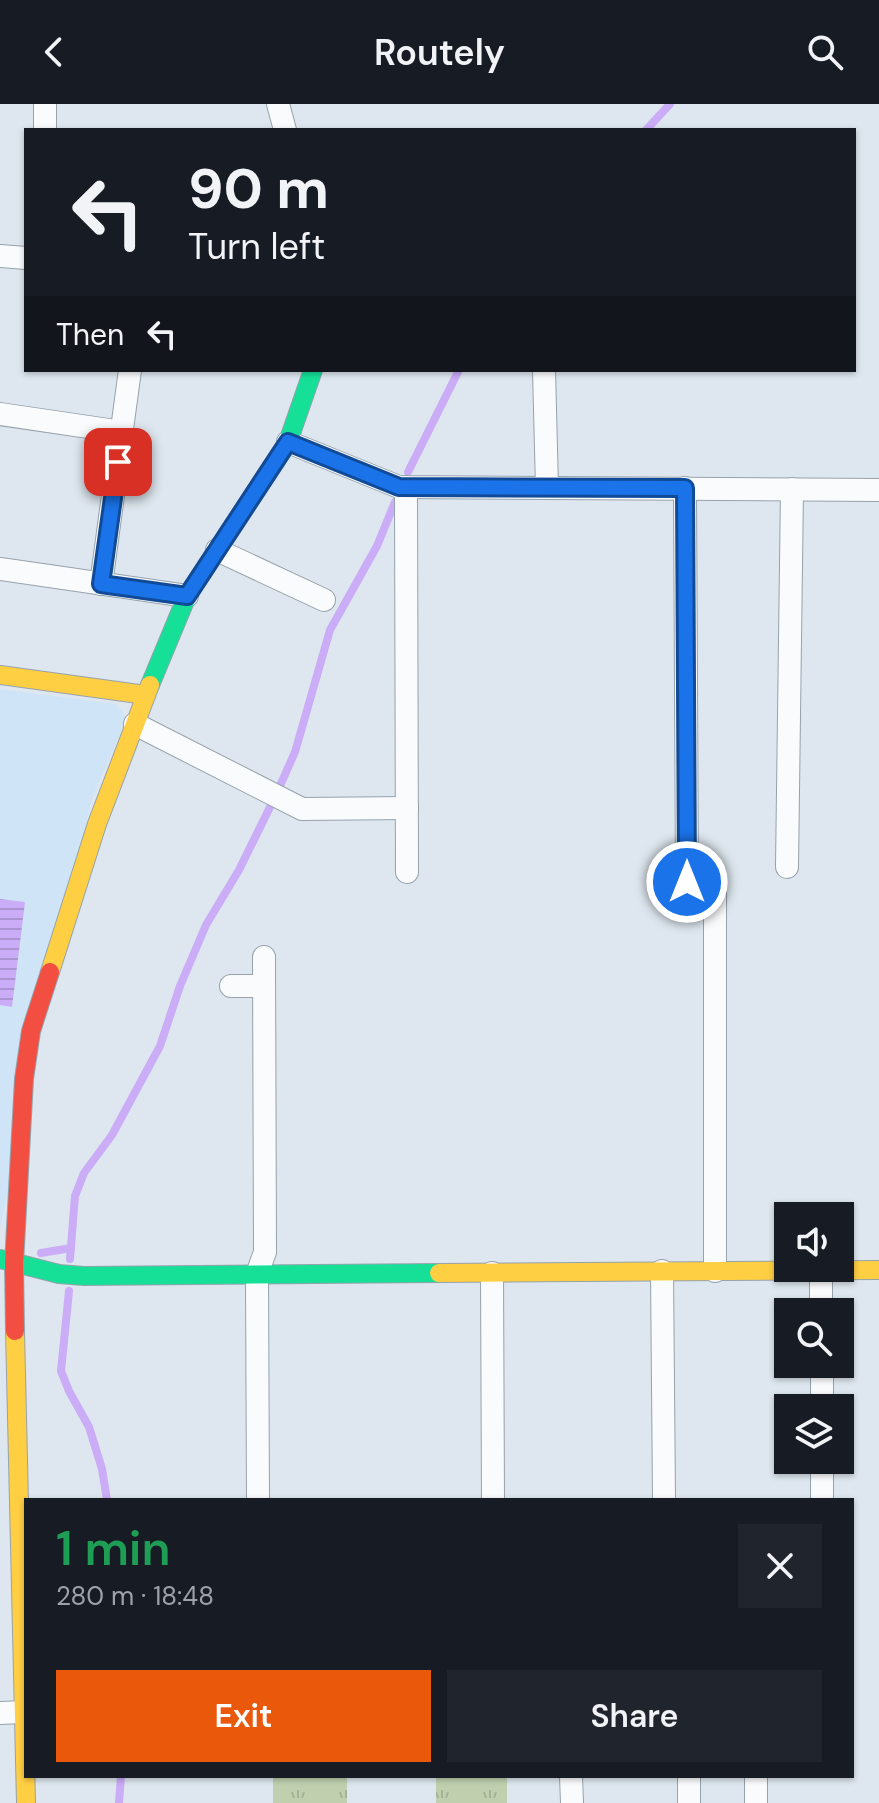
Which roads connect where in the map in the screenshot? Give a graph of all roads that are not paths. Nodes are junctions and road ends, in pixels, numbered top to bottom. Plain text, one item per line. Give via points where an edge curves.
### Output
1 (45, 104) edge
2 (278, 104) edge
3 (45, 128) edge
4 (284, 128) edge
5 (0, 256) edge
6 (24, 258) edge
7 (130, 372) edge
8 (312, 372) edge
9 (544, 372) edge
10 (0, 414) edge
11 (122, 432) junction
12 (288, 442) junction
13 (406, 487) junction
14 (547, 488) junction
15 (685, 488) junction
16 (792, 489) junction
17 (879, 490) edge
18 (217, 550) junction
19 (0, 569) edge
20 (101, 584) junction
21 (187, 596) junction
22 (324, 600) dead end
23 (0, 675) edge
24 (146, 695) junction
25 (135, 724) junction
26 (407, 808) junction
27 (787, 867) dead end
28 (407, 872) dead end
29 (687, 882) dead end
30 (715, 890) dead end
31 (264, 957) dead end
32 (231, 986) dead end
33 (264, 986) junction
34 (7, 1262) edge
35 (774, 1270) edge
36 (854, 1270) edge
37 (879, 1270) edge
38 (662, 1271) junction
39 (715, 1271) junction
40 (492, 1273) junction
41 (257, 1274) junction
42 (822, 1474) edge
43 (258, 1498) edge
44 (493, 1498) edge
45 (664, 1498) edge
46 (822, 1498) edge
47 (10, 1614) edge
48 (23, 1712) junction
49 (0, 1713) edge
50 (24, 1742) edge
51 (25, 1778) edge
52 (571, 1778) edge
53 (689, 1778) edge
54 (756, 1778) edge
55 (26, 1803) edge
56 (572, 1803) edge
57 (689, 1803) edge
58 (756, 1803) edge

1 - 3 street
2 - 4 street
5 - 6 street
7 - 11 street
8 - 12 street
9 - 14 street
10 - 11 street
11 - 20 street
12 - 13 street
12 - 18 street
13 - 14 street
13 - 26 street
14 - 15 street
15 - 16 street
15 - 29 street
16 - 17 street
16 - 27 street
18 - 21 street
18 - 22 street
19 - 20 street
20 - 21 street
21 - 24 street
23 - 24 street
24 - 25 street
25 - 26 street via 302,809
25 - 34 street via 31,1031
26 - 28 street
30 - 39 street
31 - 33 street
32 - 33 street
33 - 41 street via 265,1252
34 - 41 street via 84,1276
34 - 47 street via 20,1497
35 - 39 street
36 - 37 street
38 - 39 street
38 - 40 street
38 - 45 street
40 - 41 street
40 - 44 street
41 - 43 street
42 - 46 street
47 - 48 street
48 - 49 street
48 - 50 street
51 - 55 street
52 - 56 street
53 - 57 street
54 - 58 street

